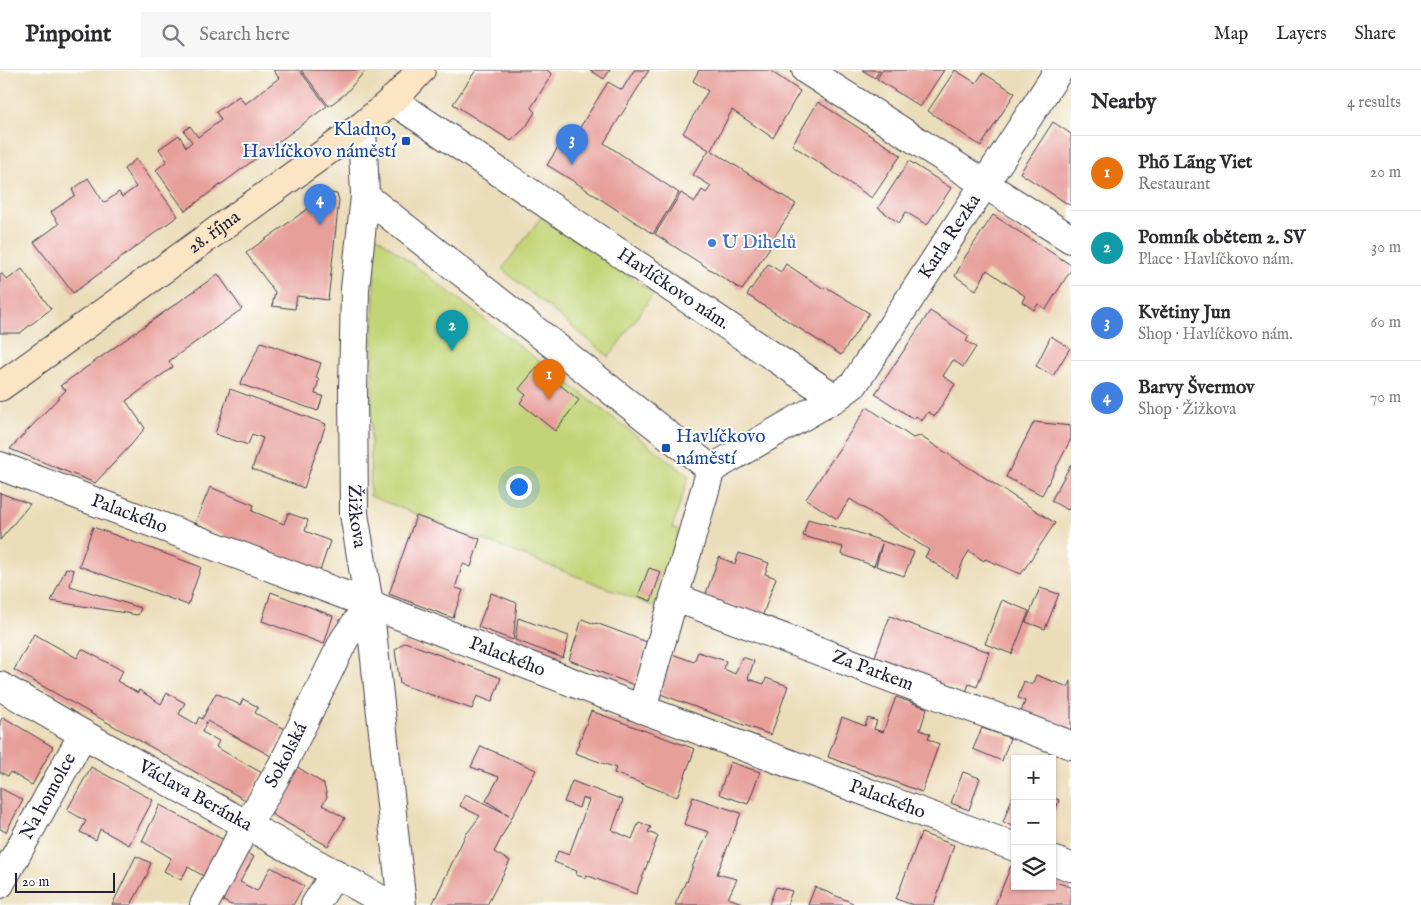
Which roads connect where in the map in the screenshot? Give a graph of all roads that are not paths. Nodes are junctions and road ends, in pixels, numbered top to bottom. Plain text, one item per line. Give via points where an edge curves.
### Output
1 (420, 70) edge
2 (806, 70) edge
3 (1059, 70) edge
4 (392, 100) junction
5 (362, 126) junction
6 (986, 184) junction
7 (365, 196) junction
8 (1071, 239) edge
9 (0, 387) edge
10 (835, 398) junction
11 (0, 466) edge
12 (711, 469) junction
13 (674, 597) junction
14 (369, 604) junction
15 (0, 686) edge
16 (642, 709) junction
17 (83, 734) junction
18 (1071, 745) edge
19 (247, 824) junction
20 (1011, 846) edge
21 (1056, 861) edge
22 (1071, 867) edge
23 (335, 873) junction
24 (0, 884) edge
25 (204, 905) edge
26 (315, 905) edge
27 (391, 905) edge
28 (402, 905) edge

1 - 4 main road, 28. října
2 - 6 street
3 - 6 street, Karla Rezka
4 - 5 main road, 28. října
4 - 10 street, Havlíčkovo nám.
5 - 7 street, Žižkova
5 - 9 main road, 28. října
6 - 8 street
6 - 10 street, Karla Rezka via 854,384
7 - 12 street
7 - 14 street, Žižkova via 355,290 354,514
10 - 12 street
11 - 14 street, Palackého
12 - 13 street
13 - 16 street
13 - 18 street, Za Parkem
14 - 16 street, Palackého
14 - 19 street, Sokolská via 344,640 285,760
14 - 28 street, Žižkova
15 - 17 street, Václava Beránka
16 - 20 street, Palackého
17 - 19 street, Václava Beránka
17 - 24 street, Na homolce
19 - 23 street, Václava Beránka
19 - 25 street, Sokolská
21 - 22 street
23 - 26 street
23 - 27 street, Václava Beránka

